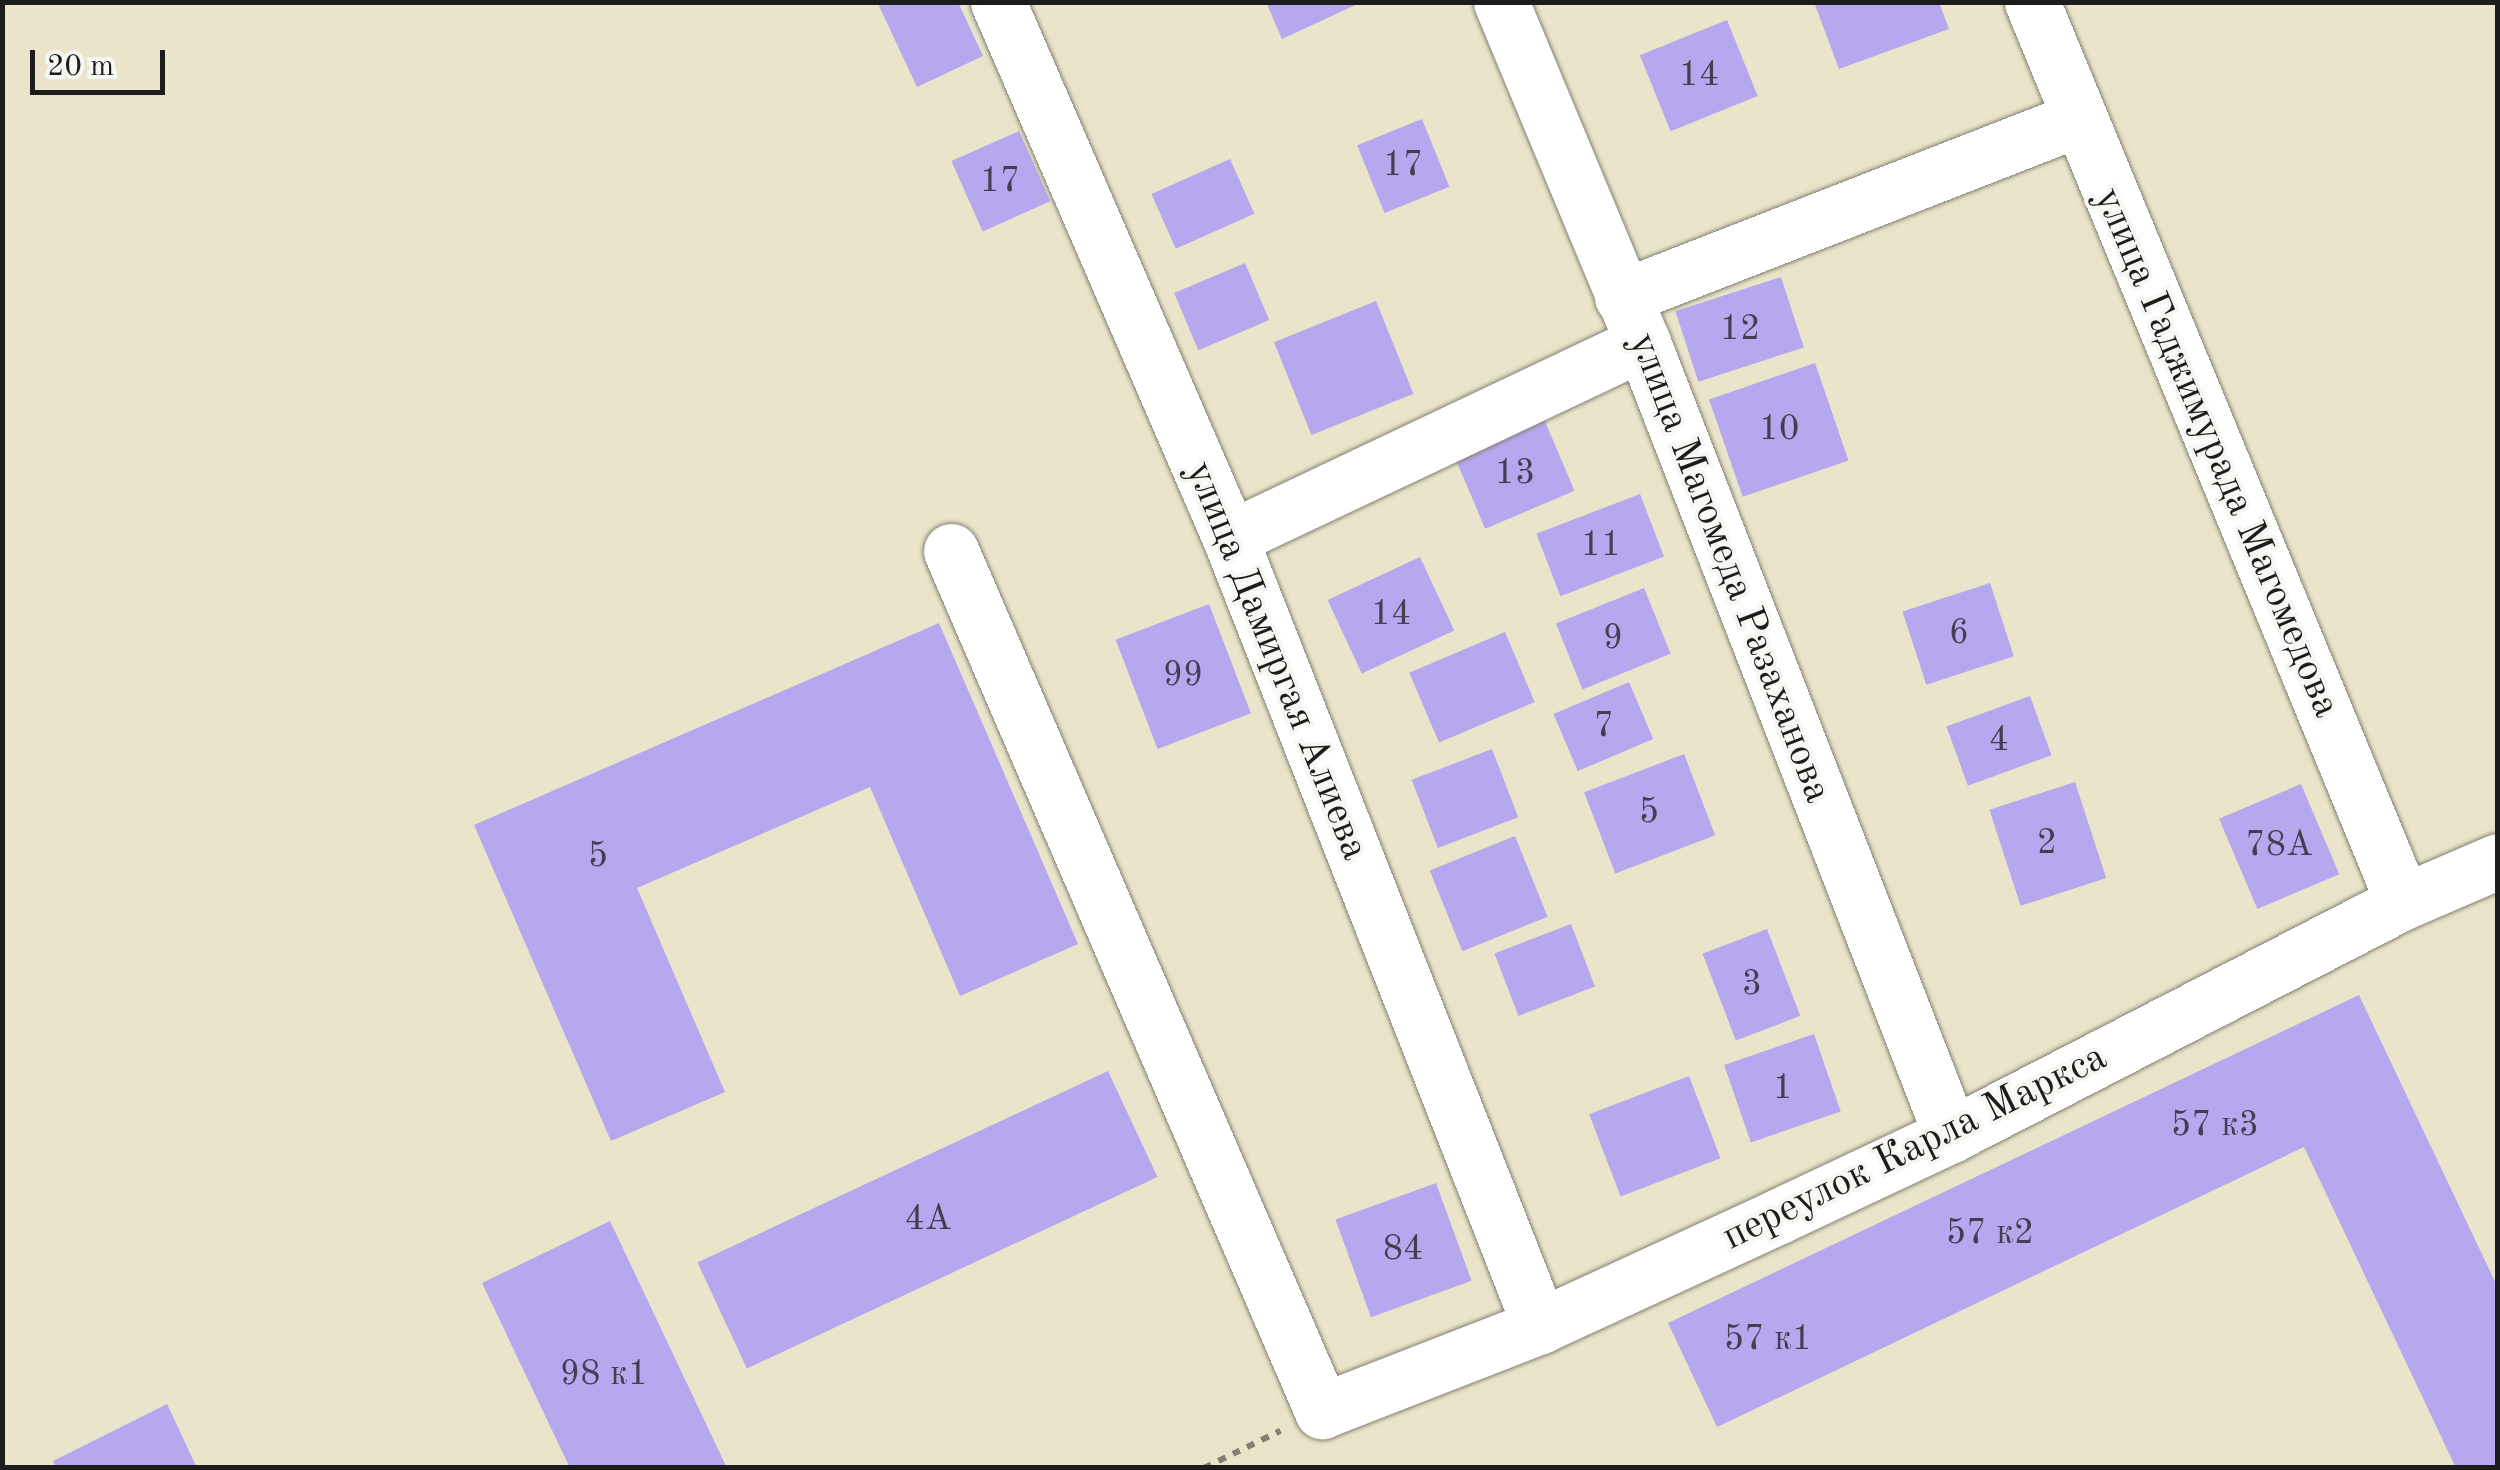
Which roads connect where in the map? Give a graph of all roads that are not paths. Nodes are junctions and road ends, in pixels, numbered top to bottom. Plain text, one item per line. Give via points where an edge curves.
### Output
1 (998, 2) edge
2 (1501, 2) edge
3 (2032, 2) edge
4 (2078, 120) junction
5 (1632, 320) junction
6 (1230, 538) junction
7 (951, 550) dead end
8 (2498, 861) edge
9 (2403, 902) junction
10 (1951, 1136) junction
11 (1540, 1326) junction

1 - 6 street, улица Дамиргая Алиева
2 - 5 street, улица Магомеда Разаханова
3 - 4 street, улица Гаджимурада Магомедова
4 - 5 street
4 - 9 street, улица Гаджимурада Магомедова
5 - 6 street
5 - 10 street, улица Магомеда Разаханова
6 - 11 street, улица Дамиргая Алиева
7 - 11 street, переулок Карла Маркса via 1322,1411
8 - 9 street, переулок Карла Маркса
9 - 10 street, переулок Карла Маркса
10 - 11 street, переулок Карла Маркса

